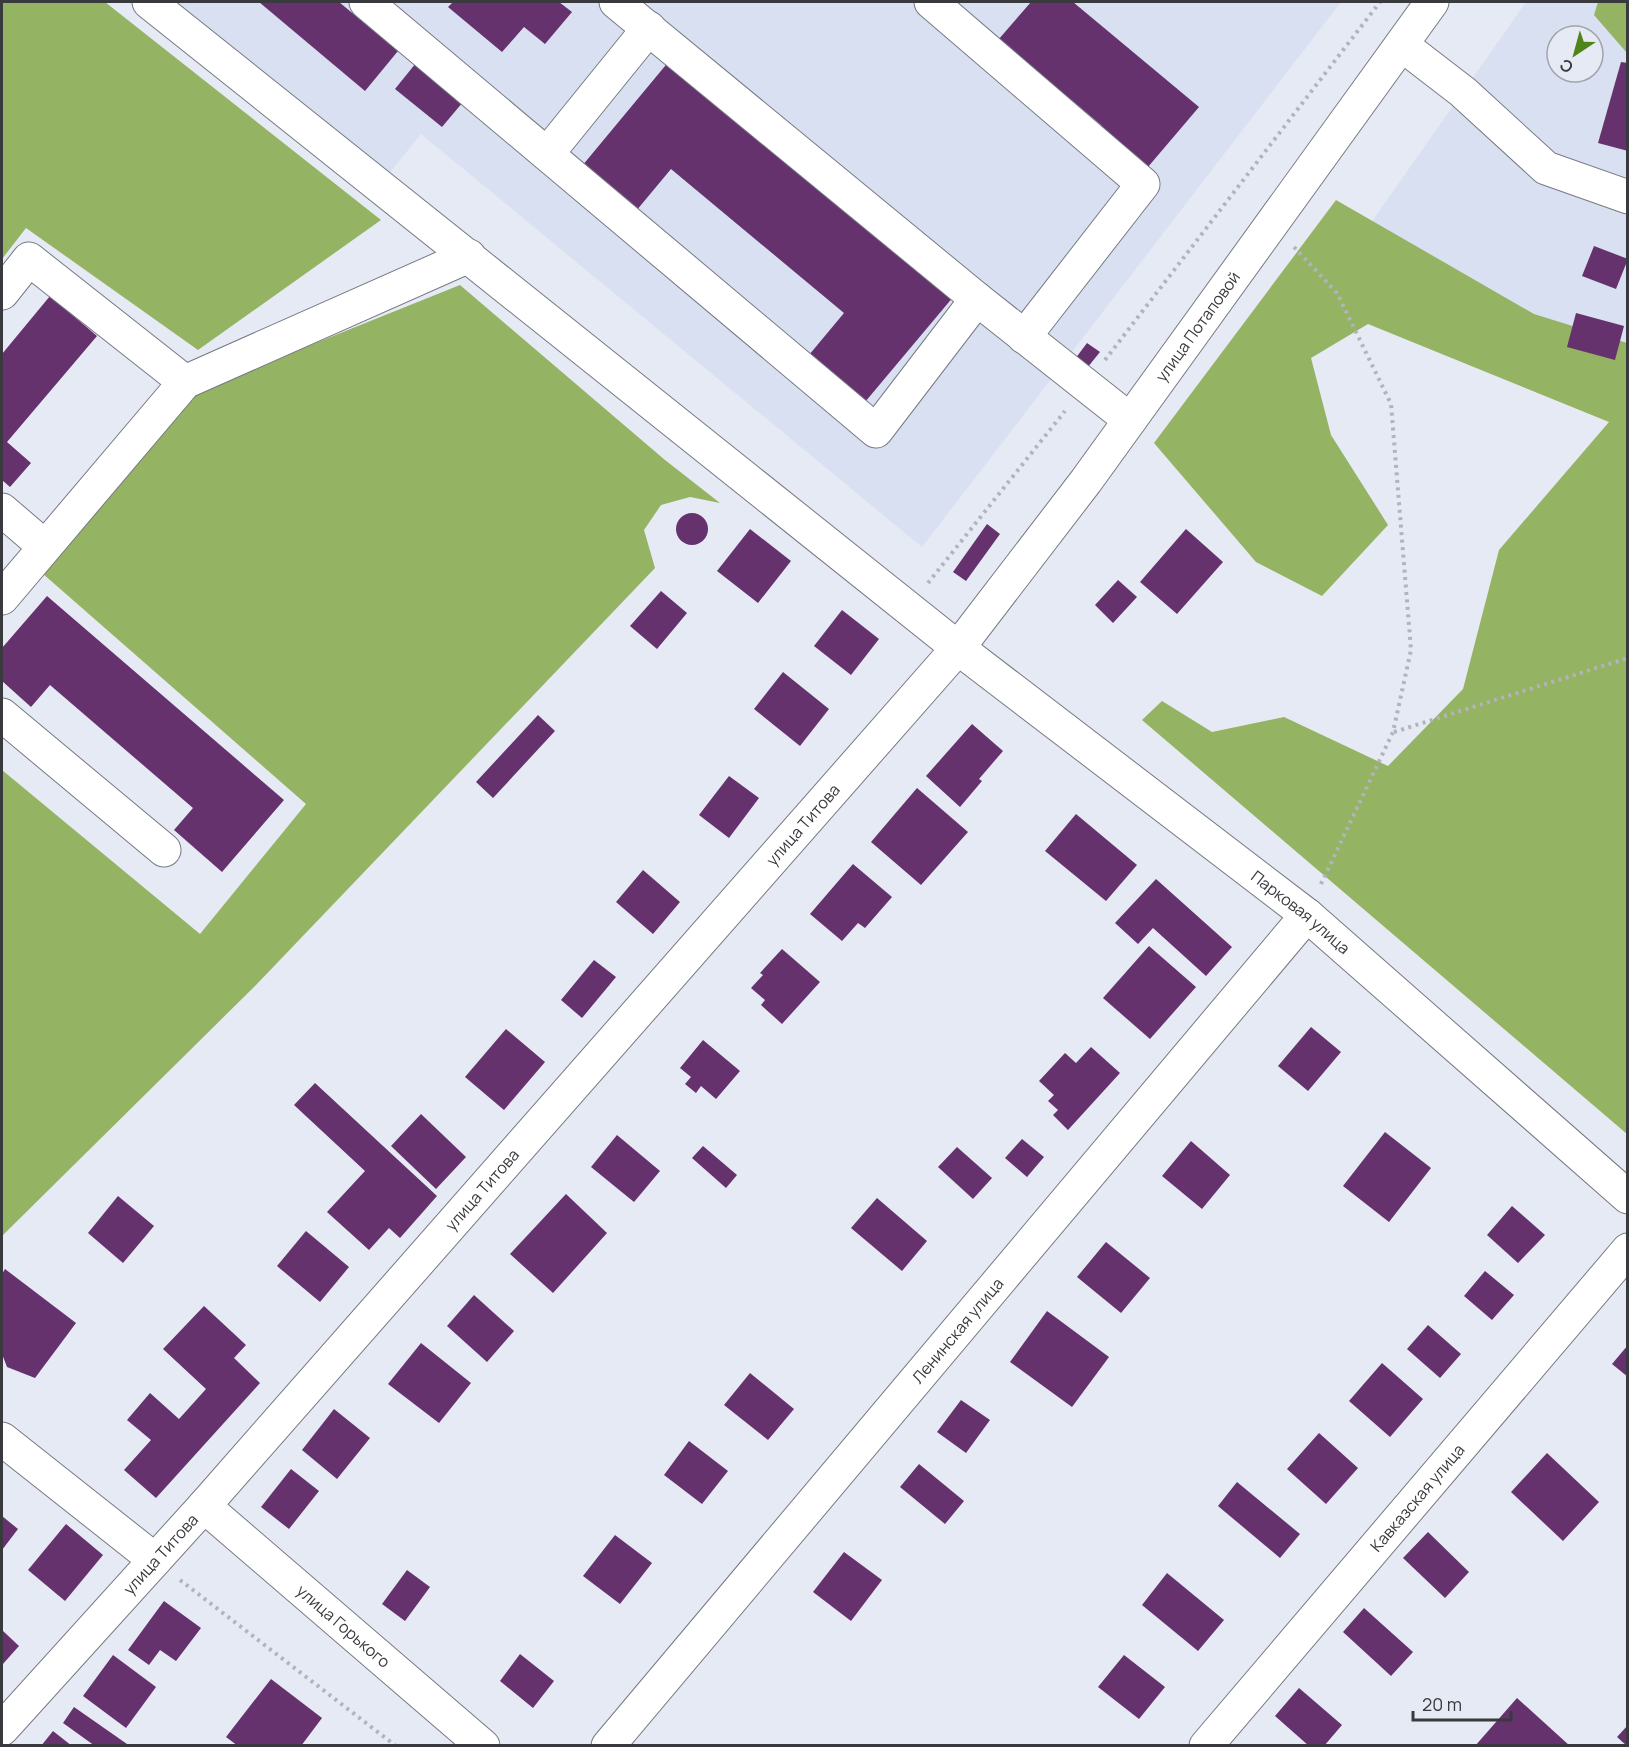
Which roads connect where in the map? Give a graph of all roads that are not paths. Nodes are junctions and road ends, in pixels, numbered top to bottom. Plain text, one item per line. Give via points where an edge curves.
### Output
1 (149, 2) edge
2 (366, 2) edge
3 (616, 2) edge
4 (931, 2) edge
5 (1432, 2) edge
6 (649, 28) junction
7 (1402, 45) junction
8 (547, 154) junction
9 (1628, 197) edge
10 (469, 256) junction
11 (2, 292) edge
12 (977, 299) junction
13 (1024, 337) junction
14 (185, 382) junction
15 (1130, 420) junction
16 (2, 510) edge
17 (44, 546) junction
18 (2, 598) edge
19 (958, 648) junction
20 (2, 715) edge
21 (164, 850) dead end
22 (1307, 915) junction
23 (1628, 1197) edge
24 (1628, 1250) edge
25 (2, 1439) edge
26 (204, 1506) junction
27 (155, 1560) junction
28 (2, 1728) edge
29 (483, 1746) edge
30 (608, 1746) edge
31 (1206, 1746) edge

1 - 10 street, Парковая улица
2 - 8 street
3 - 6 street
4 - 13 street via 1143,184
5 - 7 street, улица Потаповой
6 - 8 street
6 - 12 street
7 - 9 street via 1462,92 1546,168
7 - 15 street, улица Потаповой
8 - 12 street via 876,431
10 - 14 street
10 - 19 street, Парковая улица
11 - 14 street via 29,259
12 - 13 street
13 - 15 street
14 - 17 street
15 - 19 street, улица Потаповой
16 - 17 street
17 - 18 street
19 - 22 street, Парковая улица
19 - 26 street, улица Титова
20 - 21 street
22 - 23 street, Парковая улица
22 - 30 street, Ленинская улица
24 - 31 street, Кавказская улица
25 - 27 street
26 - 27 street, улица Титова
26 - 29 street, улица Горького
27 - 28 street, улица Титова

